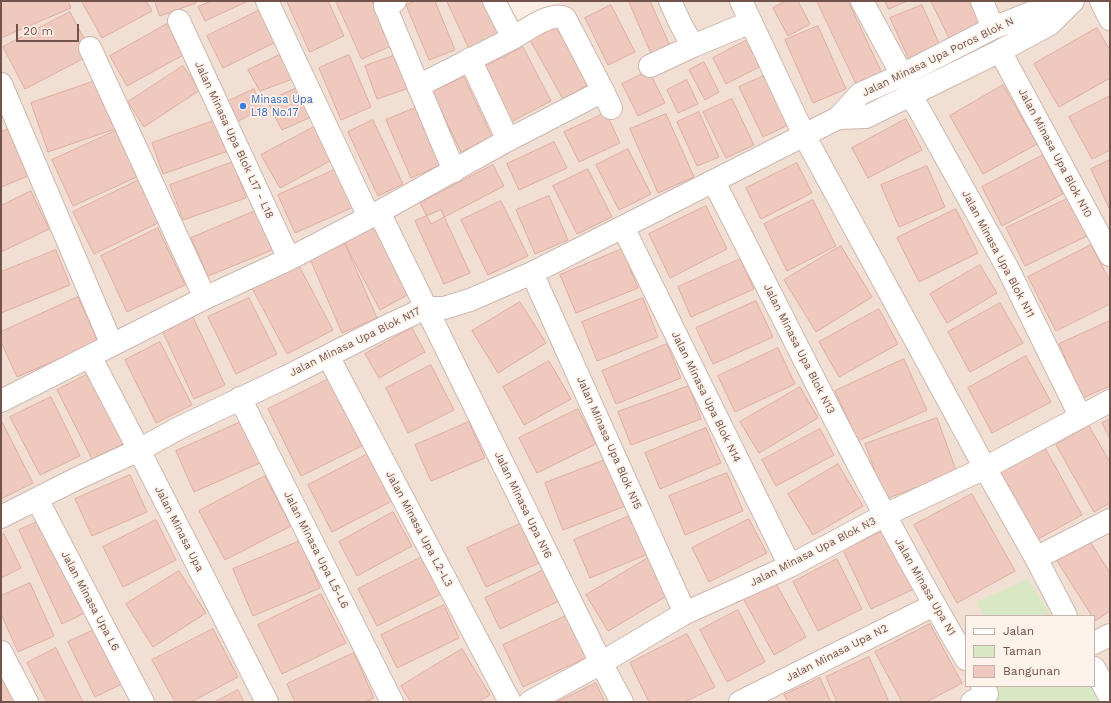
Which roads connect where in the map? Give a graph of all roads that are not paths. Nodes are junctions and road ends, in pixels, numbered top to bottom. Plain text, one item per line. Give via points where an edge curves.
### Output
1 (267, 1) edge
2 (494, 1) edge
3 (670, 1) edge
4 (741, 1) edge
5 (862, 1) edge
6 (982, 1) edge
7 (1101, 1) edge
8 (1072, 2) edge
9 (388, 3) edge
10 (1110, 19) edge
11 (179, 21) dead end
12 (751, 22) junction
13 (993, 28) junction
14 (513, 38) junction
15 (693, 46) junction
16 (90, 48) dead end
17 (1000, 50) junction
18 (470, 59) junction
19 (650, 66) dead end
20 (902, 75) junction
21 (1, 84) edge
22 (418, 86) junction
23 (910, 95) junction
24 (838, 118) junction
25 (804, 135) junction
26 (508, 140) junction
27 (454, 171) junction
28 (714, 182) junction
29 (374, 215) junction
30 (623, 227) junction
31 (1110, 255) edge
32 (289, 259) junction
33 (532, 273) junction
34 (205, 298) junction
35 (426, 308) junction
36 (112, 345) junction
37 (90, 356) junction
38 (328, 356) junction
39 (2, 396) edge
40 (240, 398) junction
41 (1110, 401) edge
42 (1080, 416) junction
43 (139, 450) junction
44 (985, 468) junction
45 (37, 499) junction
46 (884, 515) junction
47 (1, 517) edge
48 (1110, 520) edge
49 (1036, 558) junction
50 (790, 566) junction
51 (934, 605) junction
52 (685, 613) junction
53 (1065, 615) edge
54 (1110, 635) edge
55 (1095, 642) edge
56 (1, 652) edge
57 (965, 657) edge
58 (601, 663) junction
59 (1095, 670) edge
60 (1110, 697) edge
61 (27, 702) edge
62 (143, 702) edge
63 (267, 702) edge
64 (392, 702) edge
65 (510, 702) edge
66 (530, 702) edge
67 (622, 702) edge
68 (740, 702) edge

1 - 29 street, Jalan Minasa Upa N16
2 - 14 street
3 - 15 street
4 - 12 street
5 - 20 street
6 - 13 street
7 - 10 street
8 - 13 street, Jalan Minasa Upa Poros Blok N via 1046,7
8 - 17 street, Jalan Minasa Upa Poros Blok N via 1050,24
9 - 22 street
11 - 32 street, Jalan Minasa Upa Blok L17 - L18
12 - 15 street
12 - 25 street
13 - 20 street, Jalan Minasa Upa Poros Blok N
14 - 18 street
14 - 26 street via 548,19 561,16 565,18 607,99
15 - 19 street
16 - 34 street
17 - 23 street, Jalan Minasa Upa Poros Blok N
17 - 31 street, Jalan Minasa Upa Blok N10
18 - 22 street
18 - 26 street
20 - 24 street, Jalan Minasa Upa Poros Blok N via 860,94
21 - 36 street
22 - 27 street
23 - 24 street, Jalan Minasa Upa Poros Blok N via 866,117
23 - 42 street, Jalan Minasa Upa Blok N11 via 1007,267
24 - 25 street, Jalan Minasa Upa Blok N17
25 - 28 street, Jalan Minasa Upa Blok N17
25 - 44 street
26 - 27 street
27 - 29 street
28 - 30 street, Jalan Minasa Upa Blok N17
28 - 46 street, Jalan Minasa Upa Blok N13
29 - 32 street
29 - 35 street, Jalan Minasa Upa N16
30 - 33 street, Jalan Minasa Upa Blok N17
30 - 50 street, Jalan Minasa Upa Blok N14
32 - 34 street
33 - 35 street, Jalan Minasa Upa Blok N17 via 470,300 444,308
33 - 52 street, Jalan Minasa Upa Blok N15
34 - 36 street
35 - 38 street, Jalan Minasa Upa Blok N17
35 - 58 street, Jalan Minasa Upa N16
36 - 37 street
37 - 39 street
37 - 43 street, Jalan Minasa Upa
38 - 40 street, Jalan Minasa Upa Blok N17
38 - 65 street, Jalan Minasa Upa L2-L3
40 - 43 street, Jalan Minasa Upa Blok N17
40 - 64 street, Jalan Minasa Upa L5-L6
41 - 42 street, Jalan Minasa Upa Blok N3
42 - 44 street, Jalan Minasa Upa Blok N3
43 - 45 street, Jalan Minasa Upa Blok N17
43 - 63 street, Jalan Minasa Upa
44 - 46 street, Jalan Minasa Upa Blok N3
44 - 49 street
45 - 47 street, Jalan Minasa Upa Blok N17
45 - 62 street, Jalan Minasa Upa L6
46 - 50 street, Jalan Minasa Upa Blok N3
46 - 51 street, Jalan Minasa Upa N1
48 - 49 street
49 - 53 street
50 - 52 street, Jalan Minasa Upa Blok N3
51 - 57 street, Jalan Minasa Upa N1
51 - 68 street, Jalan Minasa Upa N2
52 - 58 street, Jalan Minasa Upa Blok N3
54 - 55 street
56 - 61 street
58 - 66 street, Jalan Minasa Upa Blok N3
58 - 67 street, Jalan Minasa Upa N16
59 - 60 street

